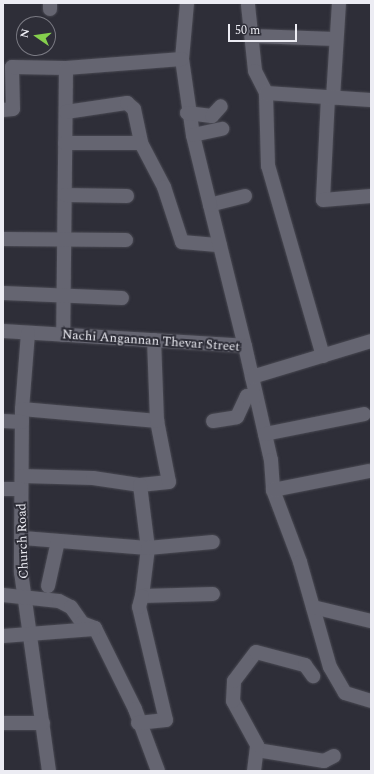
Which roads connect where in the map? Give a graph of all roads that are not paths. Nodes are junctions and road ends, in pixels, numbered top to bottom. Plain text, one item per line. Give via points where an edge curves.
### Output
1 (187, 3) edge
2 (339, 3) edge
3 (248, 5) dead end
4 (253, 36) junction
5 (335, 39) junction
6 (182, 59) junction
7 (7, 67) edge
8 (66, 68) junction
9 (266, 93) junction
10 (330, 97) junction
11 (371, 100) edge
12 (222, 106) dead end
13 (3, 110) edge
14 (66, 112) junction
15 (187, 113) junction
16 (222, 129) dead end
17 (193, 135) junction
18 (65, 143) junction
19 (140, 143) junction
20 (65, 195) junction
21 (127, 196) dead end
22 (244, 196) dead end
23 (371, 196) edge
24 (210, 205) junction
25 (64, 239) junction
26 (3, 240) edge
27 (126, 240) dead end
28 (220, 245) junction
29 (3, 293) edge
30 (63, 295) junction
31 (122, 298) dead end
32 (3, 331) edge
33 (28, 333) junction
34 (63, 335) junction
35 (154, 340) junction
36 (371, 341) edge
37 (245, 346) junction
38 (323, 356) junction
39 (252, 377) junction
40 (256, 396) junction
41 (364, 414) dead end
42 (22, 415) junction
43 (3, 421) edge
44 (157, 421) junction
45 (213, 421) dead end
46 (265, 434) junction
47 (369, 471) dead end
48 (22, 482) junction
49 (140, 485) junction
50 (3, 489) edge
51 (273, 490) junction
52 (23, 538) junction
53 (58, 540) junction
54 (213, 542) dead end
55 (148, 548) junction
56 (48, 586) dead end
57 (213, 594) dead end
58 (3, 595) edge
59 (27, 596) junction
60 (142, 596) junction
61 (313, 607) junction
62 (371, 621) edge
63 (95, 628) junction
64 (32, 635) junction
65 (3, 636) edge
66 (313, 676) dead end
67 (371, 702) edge
68 (3, 723) edge
69 (43, 723) junction
70 (138, 723) junction
71 (257, 750) junction
72 (327, 762) edge
73 (48, 771) edge
74 (158, 771) edge
75 (254, 771) edge

1 - 6 street
2 - 5 street
3 - 4 street
4 - 5 street
4 - 9 street via 255,71
5 - 10 street
6 - 8 street
6 - 15 street
7 - 8 street
7 - 13 street via 13,109
8 - 14 street
9 - 10 street
9 - 38 street via 268,166
10 - 11 street
10 - 23 street via 323,200
12 - 15 street via 212,116
14 - 18 street
14 - 19 street via 127,103 134,109
15 - 17 street
16 - 17 street
17 - 24 street
18 - 19 street
18 - 20 street
19 - 28 street via 164,187 182,242
20 - 21 street
20 - 25 street
22 - 24 street
24 - 28 street
25 - 26 street
25 - 27 street
25 - 30 street
28 - 37 street
29 - 30 street
30 - 31 street
30 - 34 street
32 - 33 street, Nachi Angannan Thevar Street
33 - 34 street, Nachi Angannan Thevar Street
33 - 42 street, Church Road
34 - 35 street, Nachi Angannan Thevar Street
35 - 37 street, Nachi Angannan Thevar Street
35 - 44 street
36 - 38 street
37 - 39 street, Nachi Angannan Thevar Street
38 - 39 street
39 - 40 street, Nachi Angannan Thevar Street
40 - 45 street via 247,396 237,417
40 - 46 street, Nachi Angannan Thevar Street
41 - 46 street
42 - 43 street
42 - 44 street
42 - 48 street, Church Road
44 - 49 street via 169,482
46 - 51 street, Nachi Angannan Thevar Street
47 - 51 street
48 - 49 street via 93,478
48 - 50 street
48 - 52 street, Church Road
49 - 55 street
51 - 61 street, Nachi Angannan Thevar Street
52 - 53 street
52 - 59 street, Church Road via 21,572
53 - 55 street
53 - 56 street
54 - 55 street
55 - 60 street
57 - 60 street
58 - 59 street
59 - 63 street via 60,601 75,610 82,623
59 - 64 street, Church Road
60 - 70 street via 140,607 166,720
61 - 62 street
61 - 67 street, Nachi Angannan Thevar Street via 330,667 345,693
63 - 64 street
63 - 70 street via 135,709
64 - 65 street
64 - 69 street, Church Road
66 - 71 street via 305,665 256,652 234,681 233,702 257,745
68 - 69 street
69 - 73 street, Church Road
70 - 74 street
71 - 72 street
71 - 75 street

